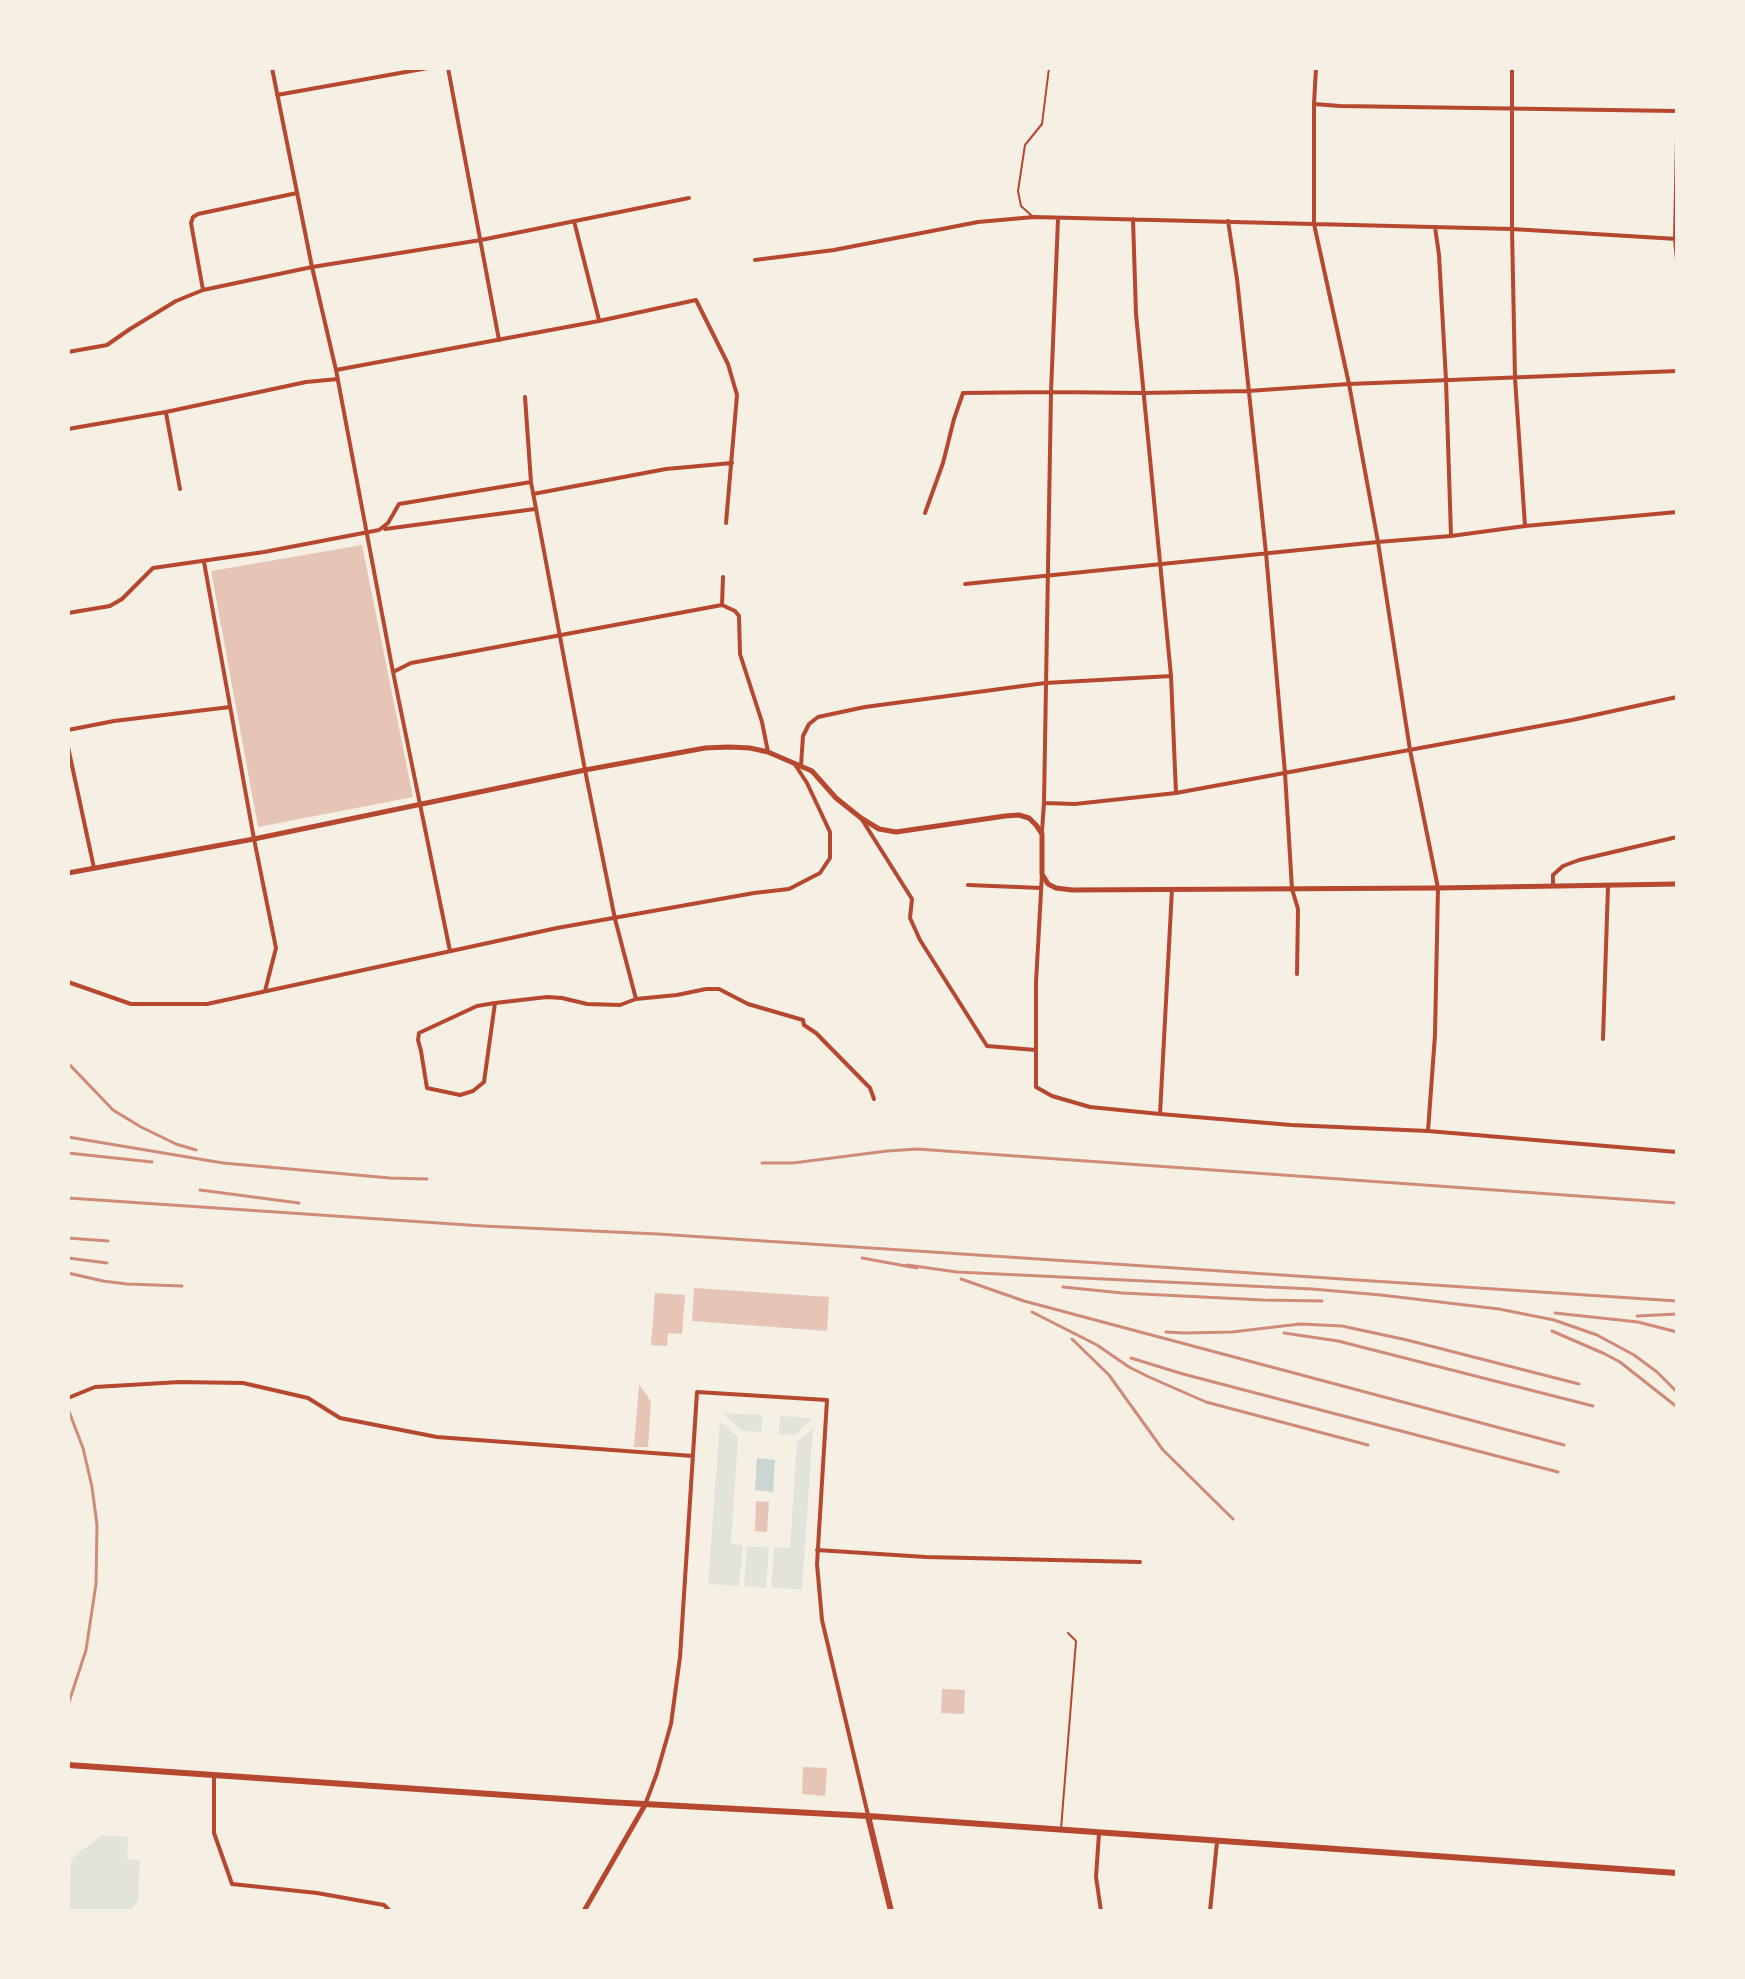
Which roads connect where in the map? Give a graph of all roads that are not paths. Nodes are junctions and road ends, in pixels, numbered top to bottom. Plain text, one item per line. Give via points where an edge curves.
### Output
1 (272, 68) edge
2 (428, 68) edge
3 (448, 68) edge
4 (1049, 68) edge
5 (1316, 68) edge
6 (1512, 68) edge
7 (277, 95) junction
8 (1314, 104) junction
9 (1512, 109) junction
10 (1677, 111) edge
11 (1677, 137) edge
12 (297, 193) junction
13 (689, 198) dead end
14 (1034, 217) junction
15 (1058, 219) junction
16 (1133, 219) junction
17 (574, 221) junction
18 (1228, 221) junction
19 (1314, 224) junction
20 (1435, 227) junction
21 (1512, 229) junction
22 (1676, 239) edge
23 (481, 240) junction
24 (755, 260) dead end
25 (1677, 260) edge
26 (312, 267) junction
27 (203, 290) junction
28 (599, 321) junction
29 (499, 340) junction
30 (68, 352) edge
31 (336, 370) junction
32 (1677, 371) edge
33 (1515, 378) junction
34 (338, 379) junction
35 (1446, 380) junction
36 (1349, 384) junction
37 (1248, 391) junction
38 (1051, 392) junction
39 (1143, 393) junction
40 (525, 397) dead end
41 (166, 412) junction
42 (68, 429) edge
43 (732, 463) junction
44 (531, 482) junction
45 (180, 489) dead end
46 (533, 494) junction
47 (536, 509) junction
48 (1677, 512) edge
49 (925, 513) dead end
50 (726, 523) dead end
51 (1525, 526) junction
52 (379, 530) junction
53 (366, 533) junction
54 (1451, 536) junction
55 (1378, 542) junction
56 (1266, 553) junction
57 (204, 562) junction
58 (1159, 564) junction
59 (1047, 575) junction
60 (723, 577) dead end
61 (965, 584) dead end
62 (722, 605) junction
63 (68, 613) edge
64 (561, 636) junction
65 (393, 672) junction
66 (1171, 676) junction
67 (1045, 683) junction
68 (1677, 697) edge
69 (230, 707) junction
70 (68, 730) edge
71 (68, 747) edge
72 (1410, 750) junction
73 (768, 752) junction
74 (793, 761) junction
75 (801, 766) junction
76 (585, 770) junction
77 (1285, 773) junction
78 (1176, 793) junction
79 (1044, 803) junction
80 (421, 805) junction
81 (861, 818) junction
82 (1042, 834) junction
83 (1677, 837) edge
84 (254, 839) junction
85 (94, 868) junction
86 (68, 873) edge
87 (1042, 874) junction
88 (1677, 884) edge
89 (968, 885) dead end
90 (1608, 885) junction
91 (1553, 886) junction
92 (1041, 888) junction
93 (1438, 888) junction
94 (1172, 889) junction
95 (1292, 889) junction
96 (615, 919) junction
97 (450, 951) junction
98 (1297, 974) dead end
99 (68, 982) edge
100 (265, 991) junction
101 (636, 999) junction
102 (495, 1003) junction
103 (1603, 1039) dead end
104 (1036, 1050) junction
105 (874, 1099) dead end
106 (1160, 1114) junction
107 (1428, 1131) junction
108 (1677, 1152) edge
109 (68, 1398) edge
110 (693, 1456) junction
111 (817, 1550) junction
112 (1140, 1562) dead end
113 (1068, 1633) dead end
114 (68, 1765) edge
115 (214, 1774) junction
116 (645, 1805) junction
117 (868, 1816) junction
118 (1061, 1830) junction
119 (1099, 1833) junction
120 (1217, 1840) junction
121 (1677, 1873) edge
122 (390, 1911) edge
123 (584, 1911) edge
124 (891, 1911) edge
125 (1101, 1911) edge
126 (1210, 1911) edge

1 - 7 street
2 - 7 street
3 - 23 street
4 - 14 lane via 1042,124 1025,145 1018,191 1021,206
5 - 8 street
6 - 9 street
7 - 12 street
8 - 9 street
8 - 19 street
9 - 10 street
9 - 21 street
11 - 22 street
12 - 26 street
12 - 27 street via 193,217
13 - 17 street
14 - 15 street
14 - 24 street
15 - 16 street
15 - 38 street
16 - 18 street
16 - 39 street
17 - 23 street
17 - 28 street
18 - 19 street
18 - 37 street
19 - 20 street
19 - 36 street
20 - 21 street
20 - 35 street
21 - 22 street
21 - 33 street
22 - 25 street
23 - 26 street
23 - 29 street
26 - 27 street
26 - 31 street
27 - 30 street via 107,345
28 - 29 street
28 - 43 street via 696,300 728,364 737,395
29 - 31 street
31 - 34 street
32 - 33 street
33 - 35 street
33 - 51 street
34 - 41 street
34 - 53 street
35 - 36 street
35 - 54 street
36 - 37 street
36 - 55 street
37 - 39 street
37 - 56 street
38 - 39 street
38 - 49 street via 963,393
38 - 59 street
39 - 58 street
40 - 44 street
41 - 42 street
41 - 45 street
43 - 46 street via 666,469
43 - 50 street
44 - 46 street
44 - 52 street via 399,504
46 - 47 street
47 - 52 street
47 - 64 street
48 - 51 street
51 - 54 street
52 - 53 street
53 - 57 street
53 - 65 street
54 - 55 street
55 - 56 street
55 - 72 street
56 - 58 street
56 - 77 street
57 - 63 street via 153,568 110,606
57 - 69 street
58 - 59 street
58 - 66 street
59 - 61 street
59 - 67 street
60 - 62 street
62 - 64 street
62 - 73 street via 739,616 740,654
64 - 65 street via 411,663
64 - 76 street
65 - 80 street
66 - 67 street
66 - 78 street
67 - 75 street via 818,717 803,736
67 - 79 street
68 - 72 street
69 - 70 street
69 - 84 street
71 - 85 street
72 - 77 street
72 - 93 street
73 - 74 street
73 - 76 street via 705,748
74 - 75 street
74 - 96 street via 830,832 830,858 820,873 789,889
75 - 81 street
76 - 80 street
76 - 96 street
77 - 78 street
77 - 95 street
78 - 79 street
79 - 82 street
80 - 84 street
80 - 97 street
81 - 82 street via 896,832 1019,815 1029,818
81 - 104 street via 912,899 910,918 920,940 987,1046
82 - 87 street
83 - 91 street via 1563,866 1553,875
84 - 85 street
84 - 100 street via 276,948
85 - 86 street
87 - 92 street
87 - 94 street via 1048,884 1072,890
88 - 90 street
89 - 92 street
90 - 91 street
90 - 103 street
91 - 93 street
92 - 104 street
93 - 95 street
93 - 107 street
94 - 95 street
94 - 106 street
95 - 98 street via 1298,909
96 - 97 street
96 - 101 street
97 - 100 street
99 - 100 street via 131,1004 207,1004
101 - 102 street via 620,1005 547,997
101 - 105 street via 719,989 748,1004 803,1020 870,1088
102 - 102 street via 484,1082 460,1095 427,1088 419,1033
104 - 106 street via 1036,1087 1052,1096 1090,1107
106 - 107 street
107 - 108 street
109 - 110 street via 95,1387 243,1383 308,1398 340,1418 437,1437
110 - 111 street via 697,1392 827,1400
110 - 116 street via 671,1724
111 - 112 street
111 - 117 street via 822,1620
113 - 118 lane via 1076,1641
114 - 115 main road
115 - 116 main road
115 - 122 street via 214,1833 232,1884 331,1895 384,1905
116 - 117 main road
116 - 123 street
117 - 118 main road
117 - 124 main road
118 - 119 main road
119 - 120 main road
119 - 125 street via 1096,1877
120 - 121 main road
120 - 126 street

